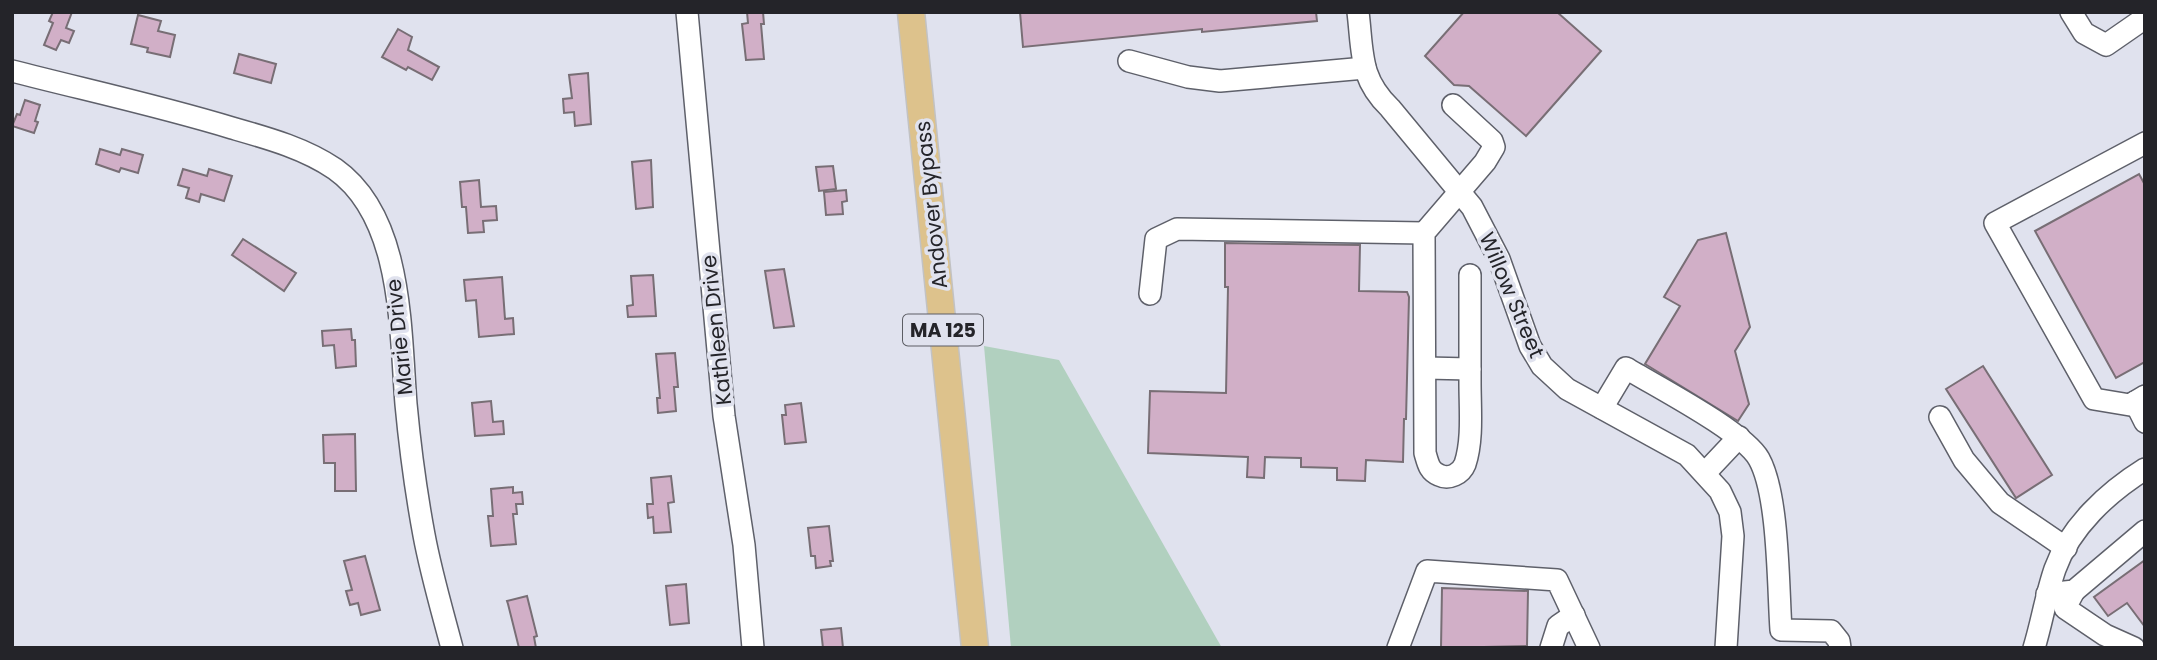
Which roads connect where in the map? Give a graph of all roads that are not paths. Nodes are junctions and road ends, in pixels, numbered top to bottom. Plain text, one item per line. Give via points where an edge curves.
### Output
1 (687, 12) edge
2 (911, 12) edge
3 (1359, 12) edge
4 (2071, 12) edge
5 (2145, 19) edge
6 (1129, 61) dead end
7 (1365, 68) junction
8 (12, 71) edge
9 (1452, 105) dead end
10 (2145, 144) edge
11 (1460, 191) junction
12 (1424, 233) junction
13 (1470, 275) dead end
14 (1150, 294) dead end
15 (1426, 368) junction
16 (1470, 369) junction
17 (2140, 399) edge
18 (1602, 408) junction
19 (1940, 417) dead end
20 (2145, 422) edge
21 (1739, 438) junction
22 (2145, 469) edge
23 (1705, 473) junction
24 (2145, 531) edge
25 (2066, 548) junction
26 (2074, 591) junction
27 (2047, 594) junction
28 (1574, 615) junction
29 (452, 648) edge
30 (753, 648) edge
31 (975, 648) edge
32 (1398, 648) edge
33 (1551, 648) edge
34 (1589, 648) edge
35 (1726, 648) edge
36 (1840, 648) edge
37 (2034, 648) edge
38 (2134, 648) edge

1 - 30 street, Kathleen Drive via 724,416 744,545
2 - 31 main road, Andover Bypass / MA 125
3 - 7 street, Willow Street
4 - 5 street via 2084,33 2106,45
6 - 7 street via 1188,78 1220,81
7 - 11 street, Willow Street via 1375,93
8 - 29 street, Marie Drive via 156,106 283,144 317,158 356,187 382,234 393,270 424,535
9 - 11 street via 1493,141 1494,147
10 - 17 street via 1995,223 2094,399 2130,405
11 - 12 street
11 - 18 street, Willow Street via 1499,259 1530,346 1542,366 1567,389
12 - 14 street via 1177,229 1156,239
12 - 15 street
13 - 16 street
15 - 16 street
15 - 16 street via 1426,453 1428,465 1444,478 1464,467
17 - 20 street
18 - 21 street via 1626,368
18 - 23 street, Willow Street via 1687,455
19 - 25 street via 1964,460 2000,503
21 - 23 street
21 - 36 street via 1759,459 1770,493 1781,630 1831,631
22 - 25 street via 2090,515
23 - 35 street, Willow Street via 1730,512 1733,536
24 - 26 street
25 - 27 street
26 - 27 street
26 - 38 street via 2065,608
27 - 37 street
28 - 32 street via 1557,580 1427,571
28 - 33 street via 1558,626
28 - 34 street

